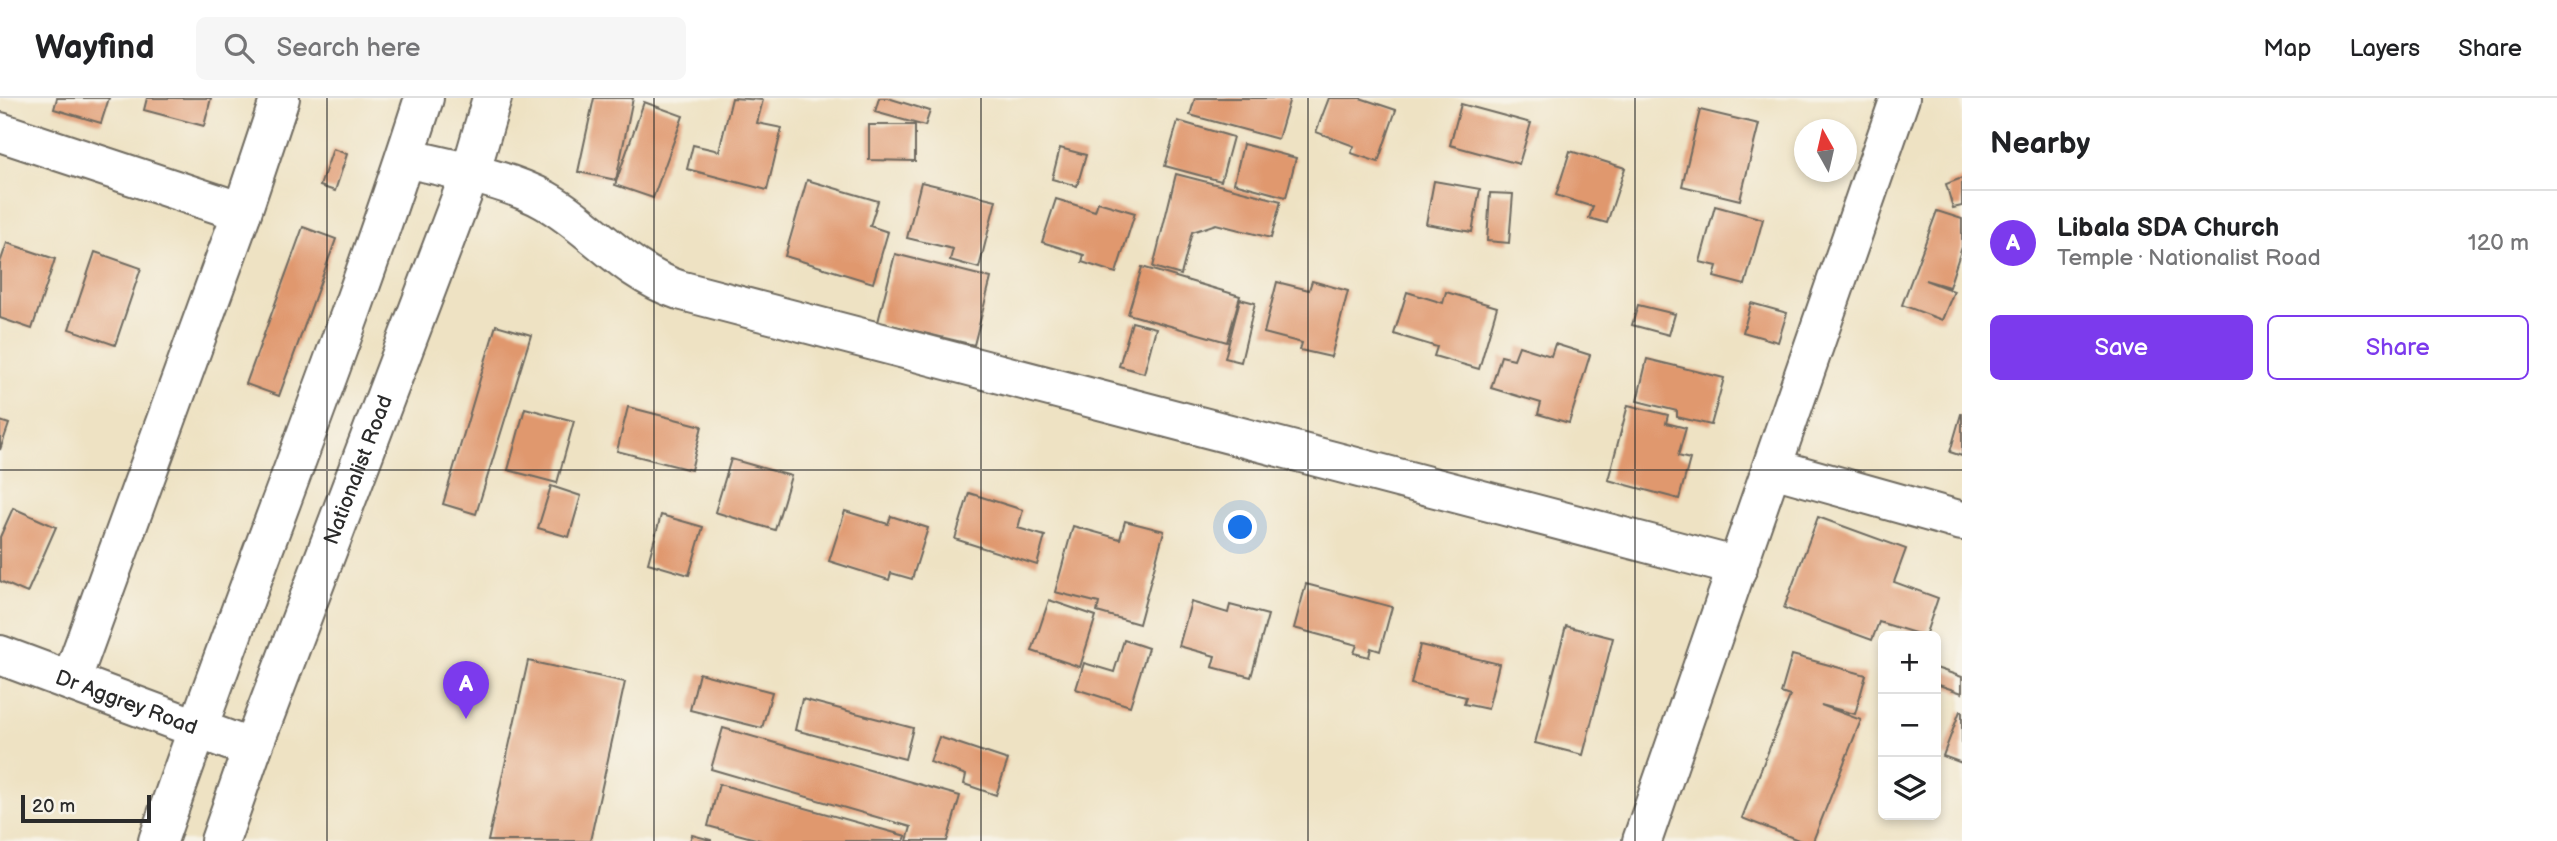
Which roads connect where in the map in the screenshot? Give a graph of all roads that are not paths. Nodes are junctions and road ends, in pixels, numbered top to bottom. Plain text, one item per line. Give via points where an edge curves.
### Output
1 (280, 98) edge
2 (424, 98) edge
3 (492, 98) edge
4 (1900, 98) edge
5 (0, 132) edge
6 (405, 158) junction
7 (470, 174) junction
8 (242, 212) junction
9 (1773, 468) junction
10 (1962, 521) edge
11 (1738, 567) junction
12 (0, 655) edge
13 (71, 681) junction
14 (196, 729) junction
15 (252, 749) junction
16 (158, 841) edge
17 (220, 841) edge
18 (1642, 841) edge

1 - 8 street
2 - 6 street
3 - 7 street, Nationalist Road
4 - 9 street
5 - 8 street
6 - 7 street
6 - 14 street
7 - 11 street via 544,200 636,270 679,290
7 - 15 street, Nationalist Road
8 - 13 street
9 - 10 street
9 - 11 street
11 - 18 street
12 - 13 street, Dr Aggrey Road
13 - 14 street, Dr Aggrey Road
14 - 15 street, Dr Aggrey Road
14 - 16 street
15 - 17 street, Nationalist Road

